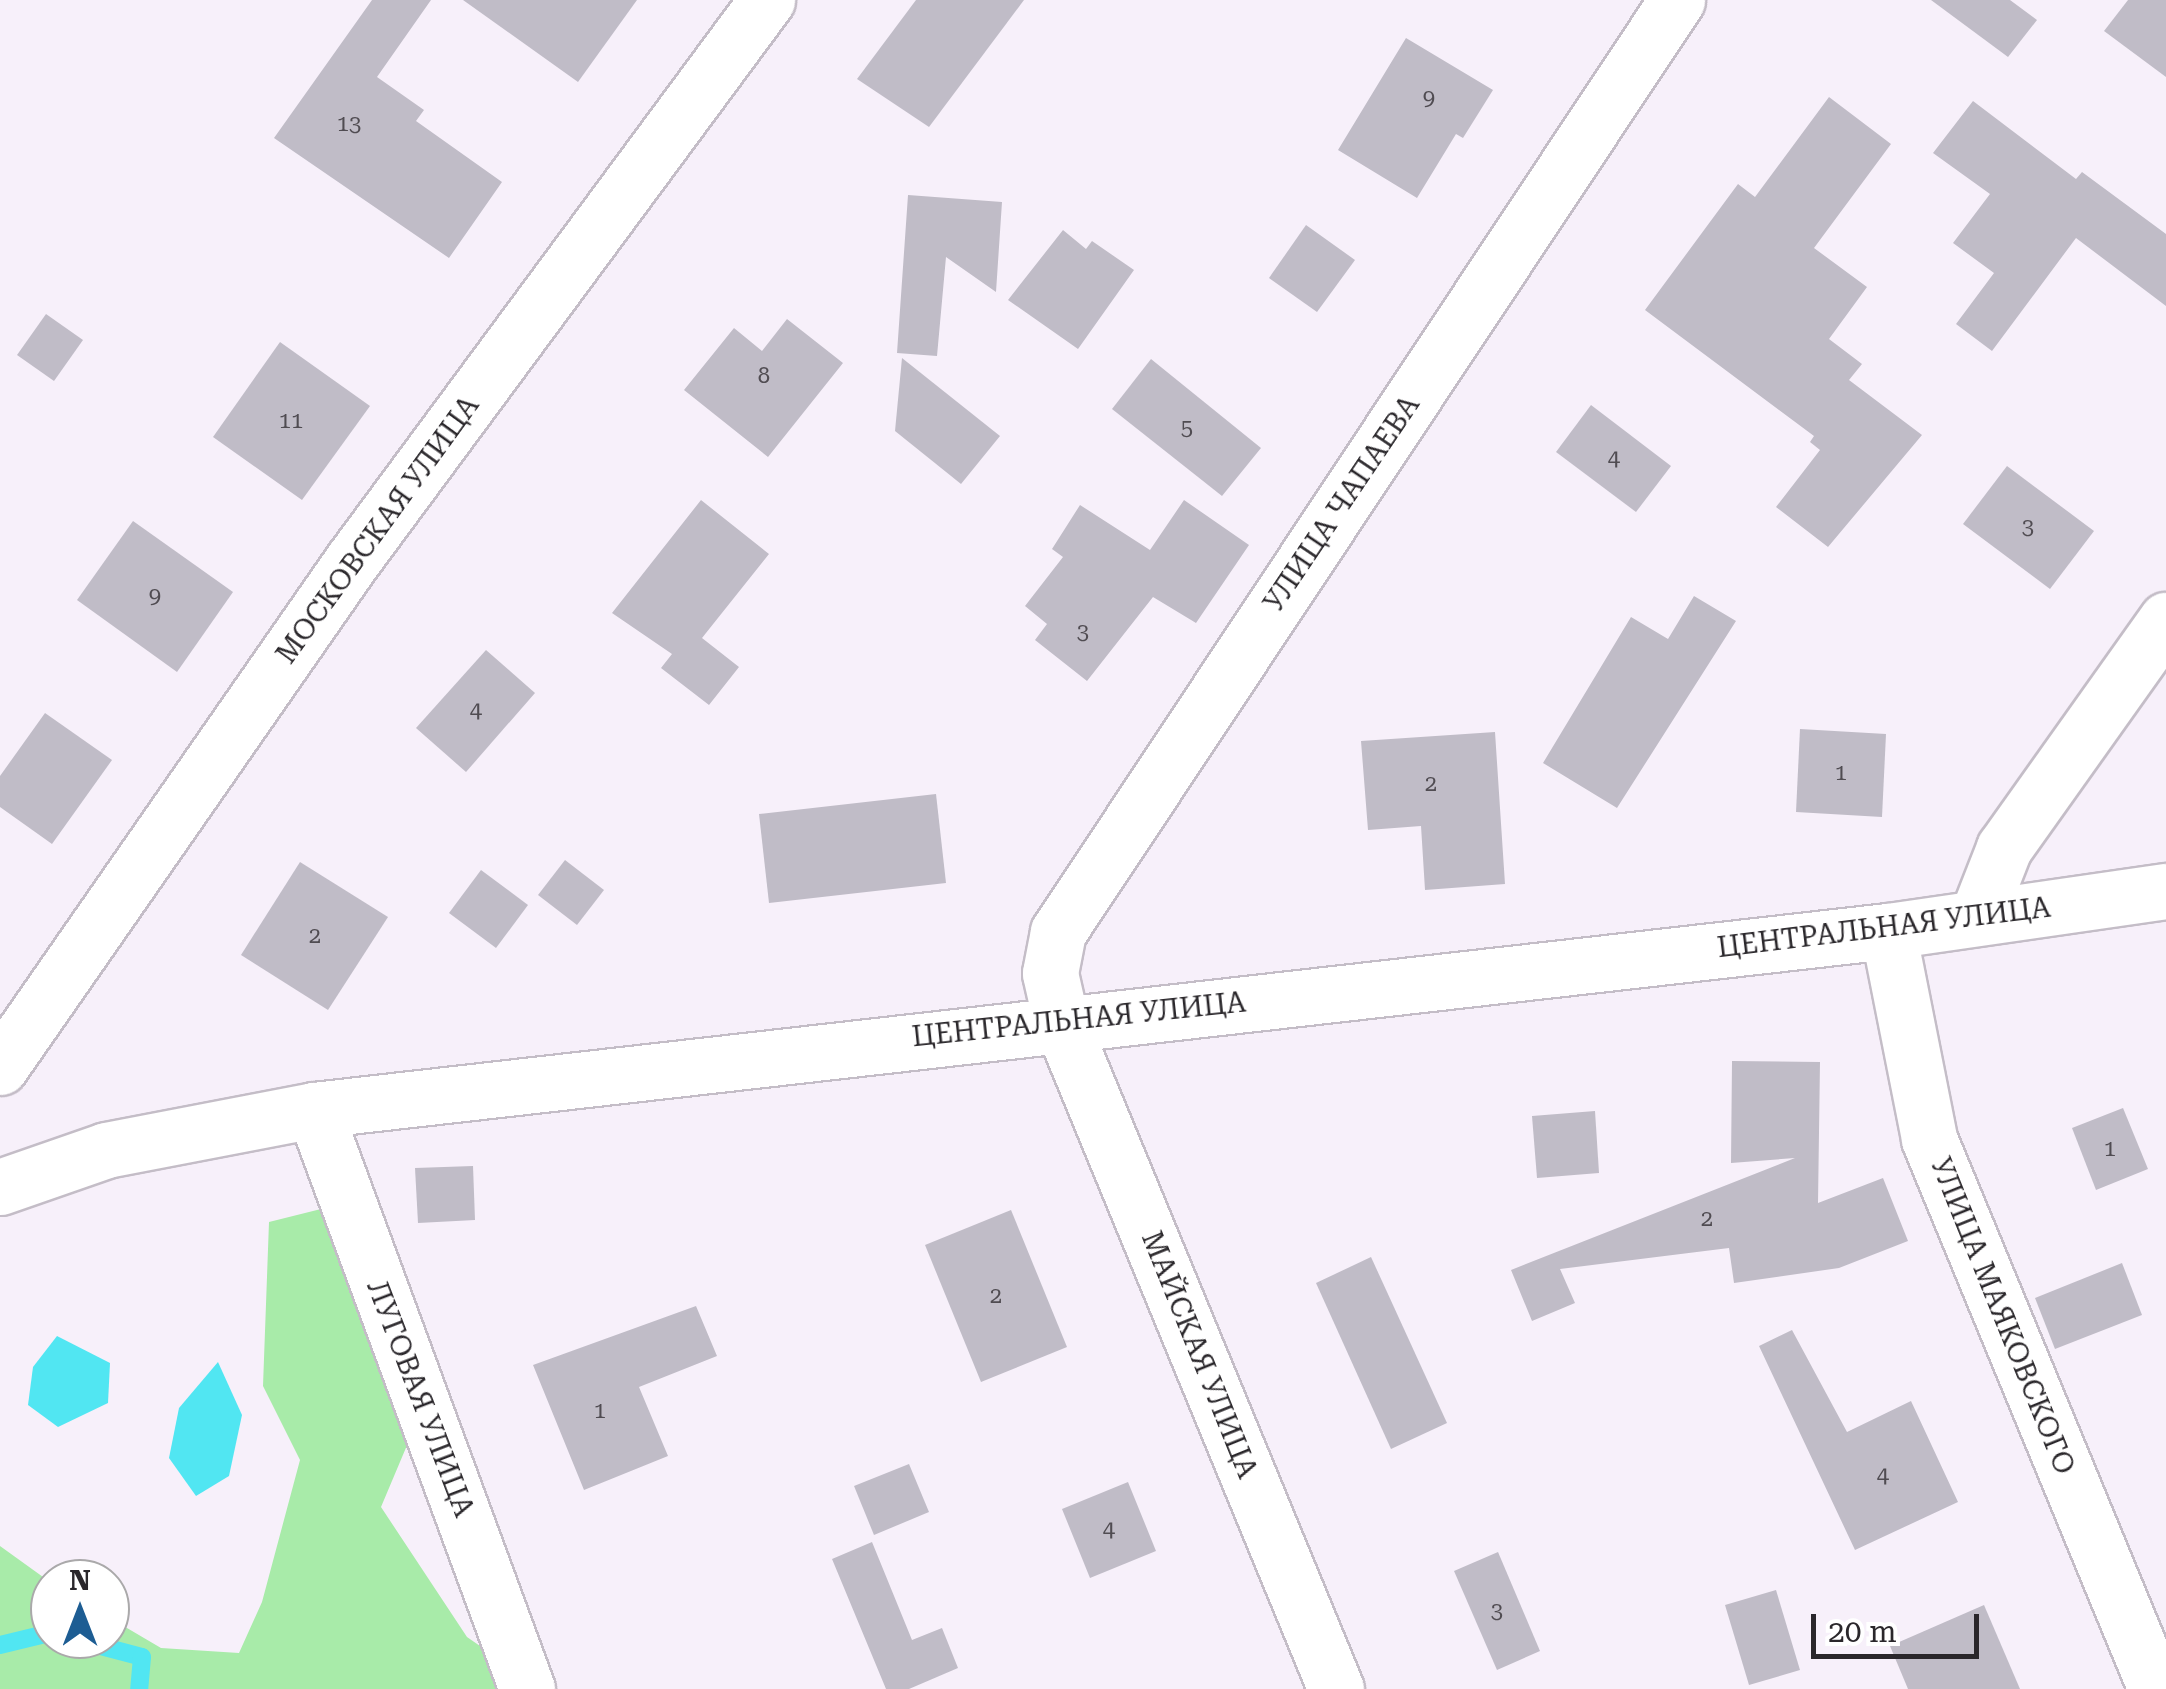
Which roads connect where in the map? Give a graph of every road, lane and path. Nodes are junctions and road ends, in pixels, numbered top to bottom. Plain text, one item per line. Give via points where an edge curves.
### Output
1 (768, 0) edge
2 (1677, 0) edge
3 (2166, 620) edge
4 (2166, 891) edge
5 (1977, 917) junction
6 (1888, 930) junction
7 (1061, 1022) junction
8 (0, 1068) edge
9 (314, 1110) junction
10 (0, 1187) edge
11 (526, 1689) edge
12 (1336, 1689) edge
13 (2156, 1689) edge

1 - 8 street, МОСКОВСКАЯ УЛИЦА via 352,560
2 - 7 street, УЛИЦА ЧАПАЕВА via 1058,932 1050,972
3 - 5 street via 2004,848
4 - 5 street, ЦЕНТРАЛЬНАЯ УЛИЦА
5 - 6 street, ЦЕНТРАЛЬНАЯ УЛИЦА
6 - 7 street, ЦЕНТРАЛЬНАЯ УЛИЦА
6 - 13 street, УЛИЦА МАЯКОВСКОГО via 1928,1140
7 - 9 street, ЦЕНТРАЛЬНАЯ УЛИЦА
7 - 12 street, МАЙСКАЯ УЛИЦА
9 - 10 street, ЦЕНТРАЛЬНАЯ УЛИЦА via 144,1140
9 - 11 street, ЛУГОВАЯ УЛИЦА

